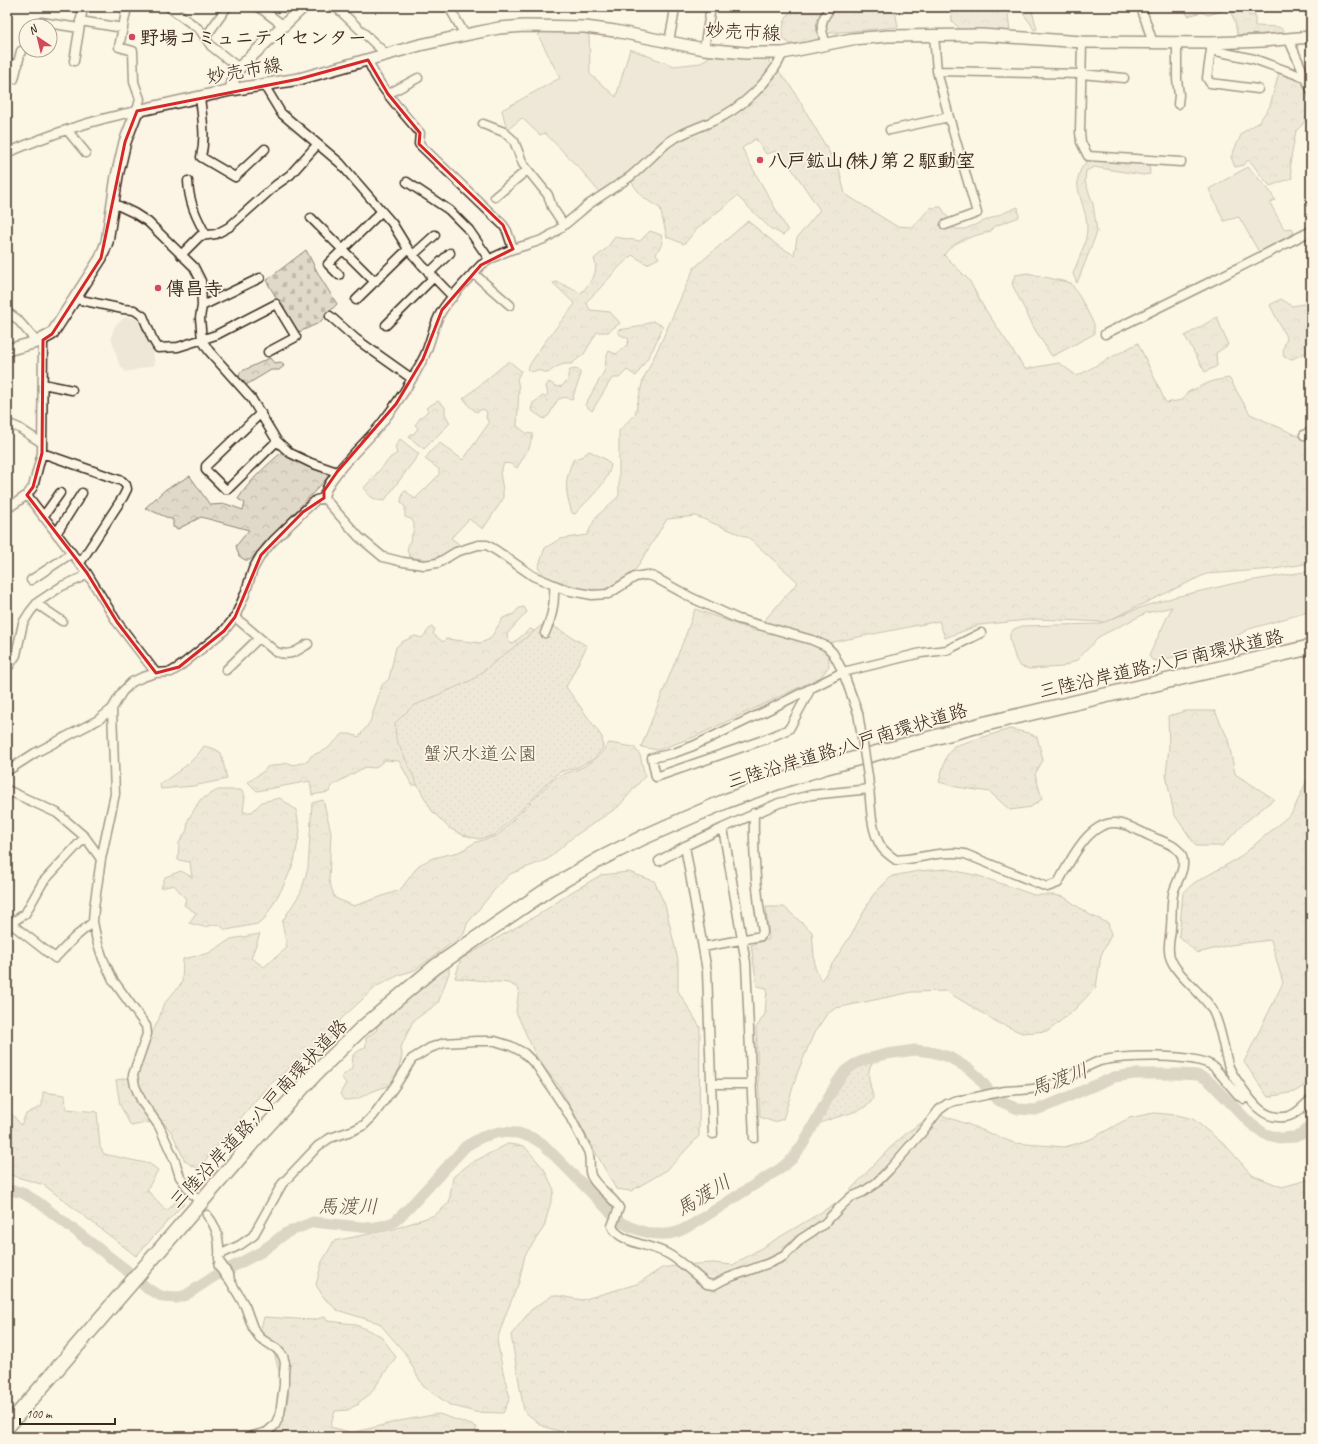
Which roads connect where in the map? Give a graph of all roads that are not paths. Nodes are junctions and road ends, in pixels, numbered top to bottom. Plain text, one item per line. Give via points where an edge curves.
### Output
1 (83, 7) edge
2 (127, 7) edge
3 (169, 7) edge
4 (228, 7) edge
5 (259, 7) edge
6 (303, 7) edge
7 (336, 7) edge
8 (449, 7) edge
9 (675, 7) edge
10 (711, 7) edge
11 (831, 7) edge
12 (1141, 7) edge
13 (58, 23) edge
14 (80, 24) junction
15 (284, 26) junction
16 (123, 28) junction
17 (465, 35) junction
18 (934, 35) junction
19 (1311, 37) edge
20 (205, 38) junction
21 (1289, 40) junction
22 (669, 41) junction
23 (1082, 42) junction
24 (1153, 42) junction
25 (1177, 43) junction
26 (826, 44) junction
27 (1211, 47) junction
28 (704, 48) junction
29 (784, 53) junction
30 (386, 54) junction
31 (20, 58) edge
32 (368, 60) junction
33 (74, 61) dead end
34 (7, 63) edge
35 (18, 65) junction
36 (239, 68) junction
37 (937, 70) junction
38 (1081, 74) junction
39 (418, 78) dead end
40 (1124, 78) dead end
41 (1306, 78) junction
42 (14, 79) dead end
43 (264, 85) junction
44 (1258, 89) dead end
45 (231, 90) junction
46 (1311, 90) edge
47 (388, 94) junction
48 (200, 97) junction
49 (1178, 104) dead end
50 (136, 111) junction
51 (948, 117) junction
52 (483, 124) dead end
53 (67, 130) junction
54 (890, 130) dead end
55 (317, 144) junction
56 (265, 149) dead end
57 (7, 153) edge
58 (86, 153) dead end
59 (1182, 162) dead end
60 (526, 170) junction
61 (188, 181) dead end
62 (407, 182) dead end
63 (495, 197) dead end
64 (113, 203) junction
65 (381, 212) junction
66 (311, 218) dead end
67 (564, 225) junction
68 (945, 225) dead end
69 (1311, 231) edge
70 (206, 235) junction
71 (435, 235) dead end
72 (513, 249) junction
73 (343, 250) junction
74 (411, 252) junction
75 (450, 253) dead end
76 (181, 254) junction
77 (489, 260) junction
78 (473, 273) junction
79 (339, 275) dead end
80 (431, 276) junction
81 (260, 278) dead end
82 (375, 282) junction
83 (453, 297) junction
84 (76, 299) junction
85 (356, 300) dead end
86 (510, 305) dead end
87 (202, 306) junction
88 (7, 312) edge
89 (330, 316) dead end
90 (386, 325) dead end
91 (1105, 334) dead end
92 (202, 340) junction
93 (40, 341) junction
94 (7, 350) edge
95 (268, 352) dead end
96 (411, 378) junction
97 (43, 384) junction
98 (72, 390) dead end
99 (261, 413) junction
100 (7, 424) edge
101 (278, 441) junction
102 (42, 443) junction
103 (42, 452) junction
104 (337, 472) junction
105 (60, 493) dead end
106 (82, 493) dead end
107 (27, 495) junction
108 (324, 498) junction
109 (7, 509) edge
110 (43, 517) junction
111 (56, 534) junction
112 (72, 552) junction
113 (80, 563) junction
114 (88, 572) junction
115 (31, 580) dead end
116 (554, 585) junction
117 (37, 604) junction
118 (235, 617) junction
119 (62, 622) dead end
120 (545, 633) dead end
121 (980, 633) dead end
122 (259, 638) junction
123 (308, 644) dead end
124 (1311, 647) edge
125 (7, 669) edge
126 (226, 670) dead end
127 (843, 672) junction
128 (156, 673) junction
129 (810, 690) junction
130 (112, 709) junction
131 (7, 771) edge
132 (870, 789) junction
133 (7, 790) edge
134 (754, 813) junction
135 (723, 828) junction
136 (85, 837) junction
137 (685, 846) junction
138 (101, 859) junction
139 (659, 861) dead end
140 (94, 922) junction
141 (742, 939) junction
142 (703, 947) junction
143 (711, 1084) junction
144 (752, 1084) junction
145 (1248, 1097) junction
146 (1311, 1099) edge
147 (713, 1134) dead end
148 (754, 1138) dead end
149 (194, 1196) dead end
150 (208, 1215) dead end
151 (220, 1260) junction
152 (228, 1277) joint
153 (7, 1427) edge
154 (249, 1437) edge

1 - 14 street
2 - 16 street
3 - 20 street via 200,30
4 - 20 street
5 - 15 street
6 - 15 main road
7 - 30 street
8 - 17 street
9 - 22 street
10 - 28 street
11 - 26 street via 824,16 821,29
12 - 24 street
13 - 14 street
14 - 16 street
14 - 33 street
15 - 36 main road
16 - 50 street via 119,47 133,51 134,82 140,99
17 - 22 main road, 妙売市線 via 517,26 554,26 615,31
17 - 30 main road, 妙売市線
18 - 23 main road, 妙売市線 via 981,35
18 - 26 main road, 妙売市線 via 852,39
18 - 37 street
19 - 21 main road, 妙売市線
20 - 36 street via 211,46
21 - 27 main road, 妙売市線
21 - 41 street
22 - 28 main road, 妙売市線
23 - 24 main road, 妙売市線
23 - 38 street
24 - 25 main road, 妙売市線
25 - 27 main road, 妙売市線
25 - 49 street
26 - 29 main road, 妙売市線
27 - 41 street
27 - 44 street via 1207,78 1210,82
28 - 29 main road, 妙売市線 via 744,53
29 - 67 street via 780,62 745,102 724,116 668,143 630,176
30 - 32 main road, 妙売市線
31 - 35 street
32 - 43 main road, 妙売市線 via 299,79
32 - 47 street
34 - 35 street
35 - 42 street
36 - 45 main road
37 - 38 street
37 - 51 street
38 - 40 street
38 - 59 street via 1080,132 1081,142 1088,156
39 - 47 street
41 - 46 street
43 - 45 main road, 妙売市線
43 - 55 street via 281,113
45 - 48 main road, 妙売市線
47 - 72 street via 420,133 419,144 503,225
48 - 50 main road, 妙売市線
48 - 56 street via 203,126 201,157 235,177
50 - 53 street
50 - 64 main road via 125,142
51 - 54 street
51 - 68 street via 977,213
52 - 60 street via 511,137
53 - 57 street
53 - 58 street
55 - 65 street via 340,163
55 - 70 street via 290,175 229,227 216,234
60 - 63 street
60 - 67 street via 548,194 552,207
61 - 70 street via 192,209
62 - 77 street via 449,210 469,230
64 - 76 street via 148,222
64 - 84 main road via 107,242 101,258
65 - 73 street
65 - 74 street via 392,223
66 - 73 street
67 - 72 street via 540,241
69 - 91 street
70 - 76 street via 196,239
71 - 74 street
72 - 77 street
73 - 79 street via 328,264
73 - 82 street
74 - 80 street
74 - 82 street
75 - 80 street
76 - 87 street via 194,267 201,281
77 - 78 street
78 - 83 street
78 - 86 street
80 - 83 street
80 - 90 street
81 - 87 street
82 - 85 street
83 - 96 street via 442,310 428,347
84 - 92 street via 134,310 143,316 158,348 178,347
84 - 93 main road via 52,334
87 - 92 street
88 - 93 street via 17,318
89 - 96 street via 356,339
92 - 95 street via 276,304 296,337
92 - 99 street
93 - 94 main road
93 - 97 street
96 - 104 street via 380,426
97 - 98 street
97 - 102 street
99 - 101 street
99 - 101 street via 206,466 206,470 228,489
100 - 102 street via 19,428
101 - 104 street via 290,453 311,464
102 - 103 street
103 - 107 street via 33,487
103 - 113 street via 122,481 126,485 123,497
104 - 108 street via 324,491
105 - 110 street
106 - 111 street
107 - 109 street
107 - 110 street
108 - 116 street via 359,536 383,557 424,565 438,563 456,552 478,545 487,545 533,576
108 - 118 street via 316,500 272,541 261,555
110 - 111 street
111 - 112 street
112 - 113 street
112 - 115 street
113 - 114 street
114 - 117 street
114 - 128 street via 117,622
116 - 120 street via 549,624
116 - 127 street via 566,590 601,595 608,594 635,577 654,577 738,619 826,646 833,653
117 - 119 street
117 - 125 street via 23,623 16,655
118 - 122 street
118 - 128 street via 224,631 179,667 171,672
121 - 127 street via 946,650 921,653
122 - 123 street via 276,652 284,655 296,652
122 - 126 street
124 - 153 highway, 三陸沿岸道路;八戸南環状道路 via 984,724 825,767 726,801 683,819 600,859 550,888 435,967 360,1030 314,1075 257,1136
127 - 129 street
127 - 132 street, bridge via 858,713
128 - 130 street via 132,682 122,692
129 - 129 street via 789,729 656,777 652,758 693,746
130 - 131 street via 98,720 35,753
130 - 138 street via 115,794
132 - 134 street via 811,795 778,803
132 - 145 street via 876,836 882,848 896,860 954,852 965,854 1047,887 1058,883 1080,844 1107,824 1127,825 1177,849 1183,859 1183,867 1173,895 1168,953 1181,975 1213,1011 1229,1067
133 - 136 street via 57,813
134 - 135 street
134 - 141 street via 754,862 763,932 762,936
135 - 137 street
135 - 141 street
136 - 138 street
136 - 140 street via 43,882 25,914 14,921 14,926 55,958
137 - 139 street
137 - 142 street
138 - 140 street
140 - 149 street via 97,941 113,980 146,1026 147,1034 134,1076 135,1086 142,1102 159,1126 180,1177
141 - 142 street
141 - 144 street via 746,963
142 - 143 street via 707,971
143 - 144 street
143 - 147 street
144 - 148 street
145 - 146 street via 1262,1112 1285,1118 1297,1112
145 - 151 street via 1244,1099 1239,1096 1209,1063 1184,1058 1123,1057 1090,1065 1049,1086 954,1101 939,1110 876,1183 851,1197 824,1224 801,1239 784,1256 732,1276 714,1286 707,1284 669,1254 628,1240 613,1231 617,1205 592,1178 591,1158 568,1113 537,1066 524,1053 495,1041 444,1043 412,1059 364,1125 330,1138 318,1146 282,1184 253,1236
150 - 151 street via 215,1224
151 - 152 main road
152 - 154 street via 245,1306 253,1328 260,1338 283,1356 285,1363 280,1414 267,1432

